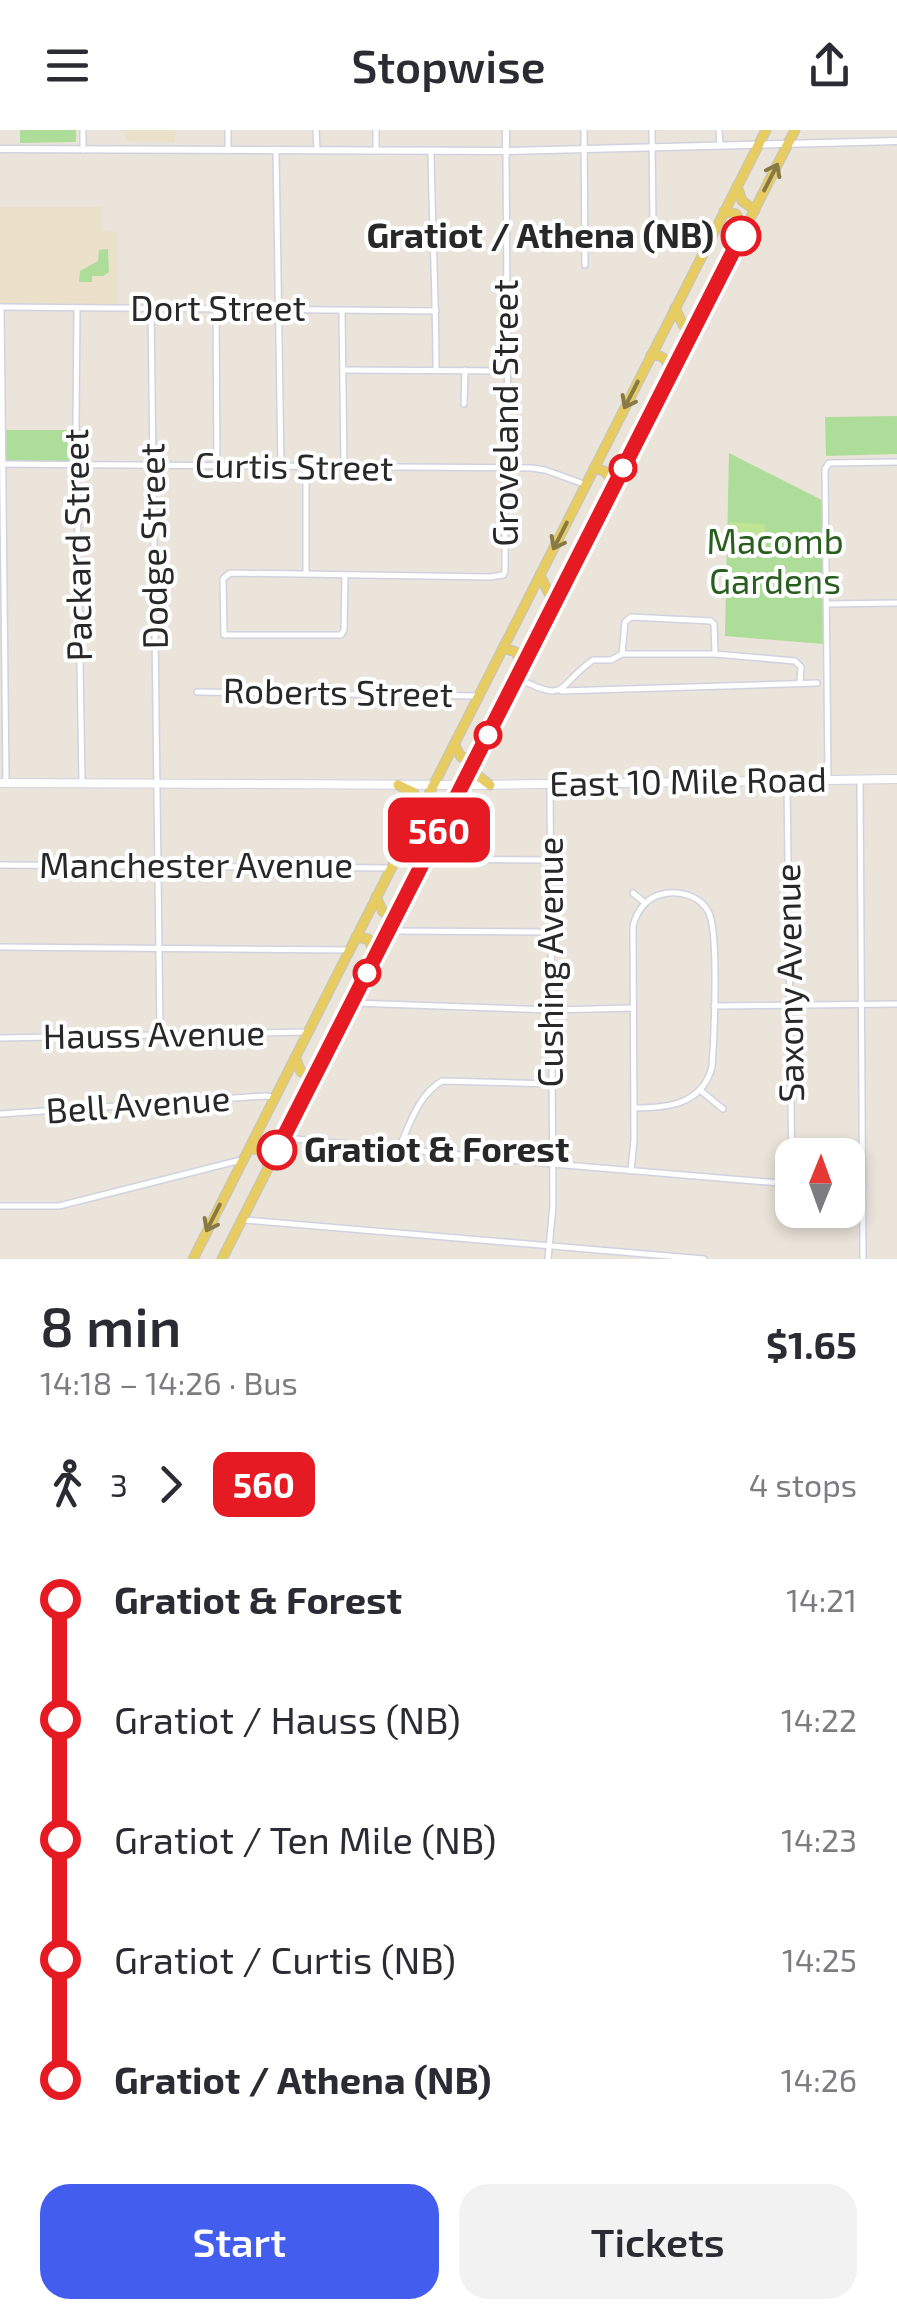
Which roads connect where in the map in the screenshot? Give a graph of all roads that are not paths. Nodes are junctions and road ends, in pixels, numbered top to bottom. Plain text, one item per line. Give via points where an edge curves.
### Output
1 (83, 130) edge
2 (228, 130) edge
3 (316, 130) edge
4 (376, 130) edge
5 (506, 130) edge
6 (584, 130) edge
7 (652, 130) edge
8 (719, 130) edge
9 (766, 130) edge
10 (795, 130) edge
11 (897, 141) edge
12 (788, 144) junction
13 (758, 145) junction
14 (720, 146) junction
15 (652, 148) junction
16 (0, 149) edge
17 (84, 150) junction
18 (228, 150) junction
19 (276, 150) junction
20 (316, 150) junction
21 (376, 150) junction
22 (584, 150) junction
23 (432, 151) junction
24 (506, 151) junction
25 (737, 186) junction
26 (754, 210) junction
27 (724, 212) junction
28 (653, 228) dead end
29 (744, 230) junction
30 (585, 265) dead end
31 (0, 307) edge
32 (77, 308) junction
33 (152, 308) junction
34 (675, 308) junction
35 (216, 309) junction
36 (276, 309) junction
37 (342, 310) junction
38 (436, 310) junction
39 (694, 328) junction
40 (652, 355) junction
41 (343, 370) junction
42 (436, 370) junction
43 (465, 370) junction
44 (507, 371) junction
45 (672, 372) junction
46 (464, 404) dead end
47 (897, 462) edge
48 (2, 464) edge
49 (78, 465) junction
50 (154, 465) junction
51 (217, 466) junction
52 (280, 467) junction
53 (306, 468) junction
54 (344, 468) junction
55 (505, 468) junction
56 (594, 468) junction
57 (586, 484) junction
58 (616, 484) junction
59 (306, 574) junction
60 (345, 574) junction
61 (540, 575) junction
62 (559, 595) junction
63 (897, 602) edge
64 (827, 604) junction
65 (502, 648) junction
66 (622, 654) junction
67 (715, 654) junction
68 (522, 667) junction
69 (517, 678) junction
70 (800, 683) junction
71 (818, 683) dead end
72 (558, 691) junction
73 (198, 692) dead end
74 (478, 696) junction
75 (454, 744) junction
76 (474, 761) junction
77 (897, 779) edge
78 (828, 780) junction
79 (860, 780) junction
80 (788, 781) junction
81 (3, 782) edge
82 (82, 783) junction
83 (156, 783) junction
84 (550, 784) junction
85 (398, 785) junction
86 (490, 785) junction
87 (433, 786) junction
88 (462, 786) junction
89 (422, 807) junction
90 (443, 822) junction
91 (424, 859) junction
92 (550, 860) junction
93 (0, 864) edge
94 (159, 866) junction
95 (391, 868) junction
96 (633, 893) dead end
97 (376, 897) junction
98 (645, 903) junction
99 (395, 916) junction
100 (388, 931) junction
101 (551, 932) junction
102 (356, 937) junction
103 (0, 947) edge
104 (159, 949) junction
105 (350, 950) junction
106 (376, 956) junction
107 (352, 1003) junction
108 (861, 1004) junction
109 (897, 1004) edge
110 (714, 1006) junction
111 (790, 1006) junction
112 (633, 1008) junction
113 (552, 1010) junction
114 (308, 1032) junction
115 (160, 1035) junction
116 (0, 1038) edge
117 (295, 1057) junction
118 (314, 1076) junction
119 (552, 1084) junction
120 (700, 1090) junction
121 (275, 1097) junction
122 (634, 1108) junction
123 (723, 1109) dead end
124 (0, 1114) edge
125 (283, 1137) junction
126 (791, 1138) edge
127 (862, 1138) edge
128 (249, 1148) junction
129 (399, 1148) junction
130 (244, 1159) junction
131 (552, 1164) junction
132 (268, 1168) junction
133 (631, 1171) junction
134 (775, 1183) edge
135 (0, 1206) edge
136 (242, 1219) junction
137 (863, 1228) edge
138 (549, 1246) junction
139 (194, 1258) edge
140 (222, 1259) edge
141 (548, 1259) edge
142 (704, 1259) edge
143 (863, 1259) edge

1 - 17 street
2 - 18 street
3 - 20 street
4 - 21 street
5 - 24 street, Groveland Street
6 - 22 street
7 - 15 street
8 - 14 street
9 - 13 main road
10 - 12 main road
11 - 12 street
12 - 13 street
26 -> 12 main road
13 - 14 street
13 - 25 main road
14 - 15 street
15 - 22 street
15 - 28 street
16 - 17 street
17 - 18 street
18 - 19 street
19 - 20 street
19 - 36 street
20 - 21 street
21 - 23 street
22 - 24 street
22 - 30 street
23 - 24 street
23 - 38 street
24 - 44 street, Groveland Street
25 - 26 main road via 742,202
25 - 27 main road
26 - 29 main road
27 - 29 main road via 736,214
27 - 34 main road
29 - 39 main road
31 - 32 street, Dort Street
31 - 48 street
32 - 33 street, Dort Street
32 - 49 street, Packard Street
33 - 35 street, Dort Street
33 - 50 street, Dodge Street
34 - 39 main road via 681,322
34 - 40 main road
35 - 36 street, Dort Street
35 - 51 street
36 - 37 street, Dort Street
36 - 52 street
37 - 38 street, Dort Street
37 - 41 street
38 - 42 street
39 - 45 main road
40 - 45 main road via 665,359
40 -> 56 main road
41 - 42 street
41 - 54 street
42 - 43 street
43 - 44 street
43 - 46 street
44 - 55 street, Groveland Street
45 - 58 main road
47 - 64 street via 826,466
48 - 49 street, Curtis Street
48 - 81 street
49 - 50 street, Curtis Street
49 - 82 street, Packard Street
50 - 51 street, Curtis Street
50 - 83 street, Dodge Street
51 - 52 street, Curtis Street
52 - 53 street, Curtis Street
53 - 54 street, Curtis Street
53 - 59 street
54 - 55 street, Curtis Street
55 - 57 street, Curtis Street via 546,470
55 - 60 street, Groveland Street via 503,575
56 - 57 main road
56 - 58 main road
57 -> 61 main road
58 - 62 main road
59 - 60 street
59 - 60 street via 226,575 224,635 341,635
61 - 62 main road via 548,592
61 - 65 main road
62 - 68 main road
63 - 64 street
64 - 78 street
65 - 68 main road via 516,652
65 - 74 main road
66 - 67 street
66 - 67 street via 631,617 711,621
66 - 72 street via 592,660
67 - 70 street via 795,661
68 - 69 main road
69 - 72 street via 538,690
69 - 76 main road
70 - 71 street
70 - 72 street
73 - 74 street, Roberts Street
74 - 75 main road
75 - 76 main road via 461,757
75 - 87 main road
76 - 86 main road
76 - 88 main road
77 - 79 main road, East 10 Mile Road
78 - 79 main road, East 10 Mile Road
78 - 80 main road, East 10 Mile Road
79 - 108 street
80 - 84 main road, East 10 Mile Road
80 - 111 street, Saxony Avenue
81 - 82 main road, East 10 Mile Road
82 - 83 main road, East 10 Mile Road
83 - 85 main road, East 10 Mile Road
83 - 94 street, Dodge Street
84 - 86 main road, East 10 Mile Road
84 - 92 street, Cushing Avenue
85 - 87 main road, East 10 Mile Road
85 - 89 main road
86 - 88 main road, East 10 Mile Road
87 - 88 main road, East 10 Mile Road
87 - 89 main road
88 - 90 main road
89 - 90 main road via 437,809
89 - 95 main road
90 - 91 main road
91 - 92 street
91 - 99 main road
92 - 101 street, Cushing Avenue
93 - 94 street, Manchester Avenue
94 - 95 street, Manchester Avenue
94 - 104 street, Dodge Street
95 - 97 main road
96 - 98 street
97 - 99 main road via 382,912
97 - 102 main road
98 - 110 street via 676,892 706,908 713,930
98 - 112 street via 633,926
99 - 100 main road
100 - 101 street
100 - 106 main road
101 - 113 street, Cushing Avenue
102 - 105 main road
102 - 106 main road via 368,939
103 - 104 street
104 - 105 street
104 - 115 street, Dodge Street
105 - 114 main road
106 - 107 main road
107 - 113 street
107 - 118 main road
108 - 109 street
108 - 111 street
108 - 127 street
110 - 111 street
110 - 120 street via 712,1067
111 - 126 street, Saxony Avenue
112 - 113 street
112 - 122 street
113 - 119 street, Cushing Avenue
114 - 115 street, Hauss Avenue
114 - 117 main road
115 - 116 street, Hauss Avenue
117 - 118 main road via 302,1072
117 - 121 main road
118 - 125 main road
119 - 129 street via 442,1081 421,1100
119 - 131 street, Cushing Avenue
120 - 122 street via 671,1107
120 - 123 street
121 - 124 street, Bell Avenue
121 - 128 main road
122 - 133 street
125 - 129 street
125 - 132 main road
128 - 130 main road
128 - 132 main road via 262,1152
129 - 131 street
130 - 135 street via 59,1206
130 -> 139 main road
131 - 133 street
131 - 138 street, Cushing Avenue
132 - 136 main road
133 - 134 street
136 - 138 street
136 - 140 main road
137 - 143 street
138 - 141 street, Cushing Avenue
138 - 142 street

